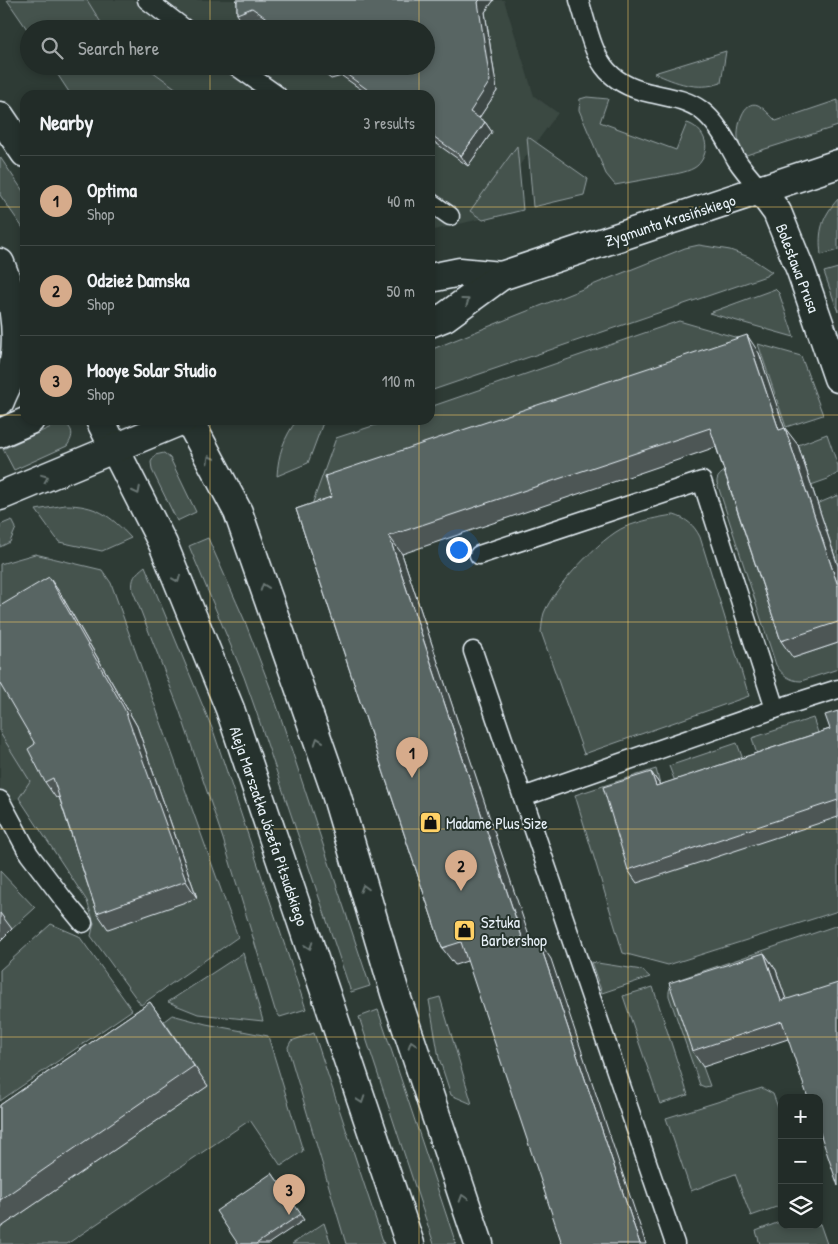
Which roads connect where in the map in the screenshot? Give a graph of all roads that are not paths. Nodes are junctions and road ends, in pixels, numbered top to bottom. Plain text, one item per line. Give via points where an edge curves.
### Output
1 (147, 0) edge
2 (579, 0) edge
3 (173, 20) edge
4 (249, 75) edge
5 (270, 90) edge
6 (0, 116) edge
7 (20, 146) edge
8 (838, 164) edge
9 (760, 189) junction
10 (435, 206) edge
11 (450, 216) dead end
12 (0, 258) edge
13 (0, 263) edge
14 (501, 276) junction
15 (435, 277) edge
16 (20, 285) edge
17 (435, 321) edge
18 (838, 378) edge
19 (0, 401) edge
20 (20, 424) edge
21 (103, 425) edge
22 (172, 425) edge
23 (193, 425) edge
24 (0, 433) edge
25 (115, 449) junction
26 (0, 496) edge
27 (479, 555) dead end
28 (473, 650) dead end
29 (838, 689) edge
30 (774, 709) junction
31 (523, 797) junction
32 (0, 800) edge
33 (83, 922) dead end
34 (410, 1244) edge
35 (478, 1244) edge
36 (675, 1244) edge

1 - 3 lane
2 - 9 lane via 600,63 614,79 637,90 682,100 700,109 714,121 737,161
4 - 5 lane
6 - 7 street
8 - 9 street, Zygmunta Krasińskiego
9 - 14 street, Zygmunta Krasińskiego
9 - 18 street, Bolesława Prusa via 777,212
10 - 11 lane
12 - 16 street
13 - 19 street via 15,314 11,376
14 - 15 street, Zygmunta Krasińskiego via 460,272
17 -> 14 street, Zygmunta Krasińskiego
20 - 24 street
21 - 25 street, Aleja Marszałka Józefa Piłsudskiego
22 - 25 street
35 -> 23 street via 395,993 331,778 238,512
26 -> 25 street
25 -> 34 street, Aleja Marszałka Józefa Piłsudskiego via 163,544 230,709
27 - 30 lane via 702,480
28 - 31 lane
29 - 30 lane
30 - 31 lane
31 - 36 lane
32 - 33 lane via 29,854

